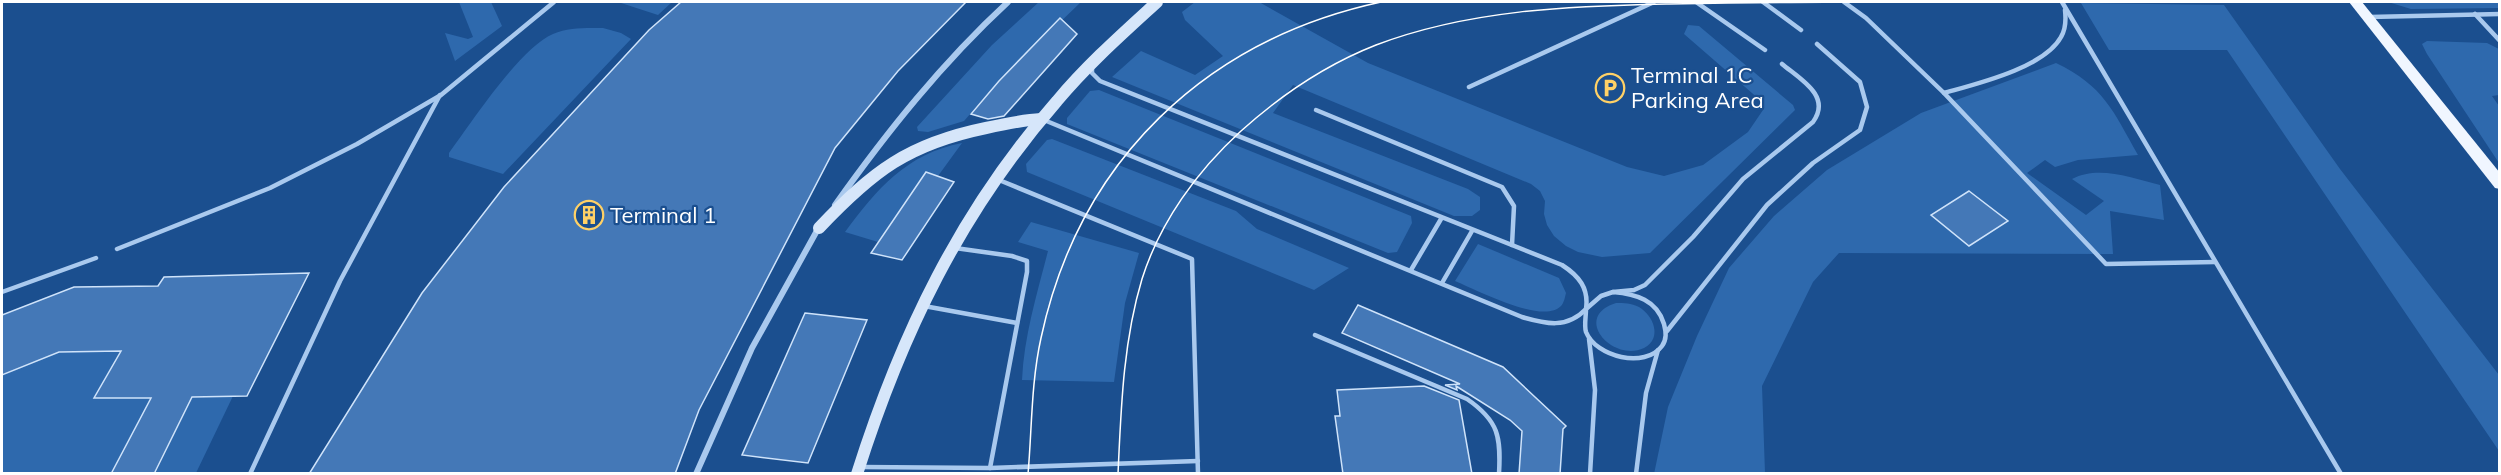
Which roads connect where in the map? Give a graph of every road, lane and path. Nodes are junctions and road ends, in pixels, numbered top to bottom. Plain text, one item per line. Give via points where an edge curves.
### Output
1 (555, 2) edge
2 (1008, 2) edge
3 (1157, 2) edge
4 (1654, 2) edge
5 (1696, 2) edge
6 (1763, 2) edge
7 (1844, 2) edge
8 (2062, 2) edge
9 (2355, 2) edge
10 (2065, 7) junction
11 (2475, 14) junction
12 (2499, 14) edge
13 (2368, 17) junction
14 (1801, 30) dead end
15 (2499, 40) edge
16 (1817, 44) dead end
17 (1765, 50) dead end
18 (1094, 59) junction
19 (1782, 64) dead end
20 (1469, 87) dead end
21 (1944, 93) junction
22 (441, 94) junction
23 (1317, 110) dead end
24 (1041, 119) junction
25 (996, 179) junction
26 (2499, 184) edge
27 (1441, 219) junction
28 (819, 228) junction
29 (1472, 231) junction
30 (1512, 245) junction
31 (952, 248) junction
32 (117, 249) dead end
33 (96, 258) dead end
34 (2215, 262) junction
35 (1411, 270) junction
36 (1442, 283) junction
37 (2, 292) edge
38 (1613, 292) junction
39 (922, 305) junction
40 (1586, 309) junction
41 (1017, 323) junction
42 (1666, 332) junction
43 (1315, 335) dead end
44 (1588, 335) junction
45 (1658, 350) junction
46 (1198, 461) junction
47 (990, 468) junction
48 (858, 470) edge
49 (250, 474) edge
50 (696, 474) edge
51 (1198, 474) edge
52 (1499, 474) edge
53 (1590, 474) edge
54 (1636, 474) edge
55 (2341, 474) edge

1 - 22 lane
2 - 28 street via 917,97
3 - 18 street
4 - 20 lane
5 - 17 lane
6 - 14 lane
7 - 21 lane
8 - 10 lane
9 - 13 main road
10 - 21 lane via 2065,31 2048,51 1995,78
10 - 34 lane
11 - 12 lane
11 - 13 lane
11 - 15 lane
13 - 26 main road
16 - 42 lane via 1860,82 1867,107 1860,130 1813,163 1767,205
18 - 24 street
18 - 27 lane via 1092,73 1100,81
19 - 38 lane via 1817,94 1819,114 1743,179 1645,285
21 - 34 lane via 2106,264
22 - 32 lane via 357,144 270,188
22 - 49 lane via 340,281
23 - 30 lane via 1502,187 1515,203
24 - 25 street
24 - 28 street via 958,133 905,154 868,178
24 - 35 lane
25 - 31 street
25 - 46 lane via 1192,259
27 - 29 lane
27 - 35 lane
28 - 50 street via 755,337
29 - 30 lane
29 - 36 lane
30 - 40 lane via 1581,278 1587,294
31 - 39 street
31 - 41 lane via 1027,261
33 - 37 lane
34 - 55 lane
35 - 36 lane
36 - 40 lane via 1537,322 1563,324
38 - 40 lane via 1601,296
38 - 42 lane via 1649,302 1665,321
39 - 41 lane
39 - 48 street via 897,358
40 - 44 lane via 1584,326
41 - 47 lane
42 - 45 lane
43 - 52 lane via 1479,407 1497,426
44 - 45 lane via 1595,346 1621,358 1641,358
44 - 53 lane via 1597,395
45 - 54 lane via 1646,393
46 - 47 lane
46 - 51 lane
47 - 48 lane

